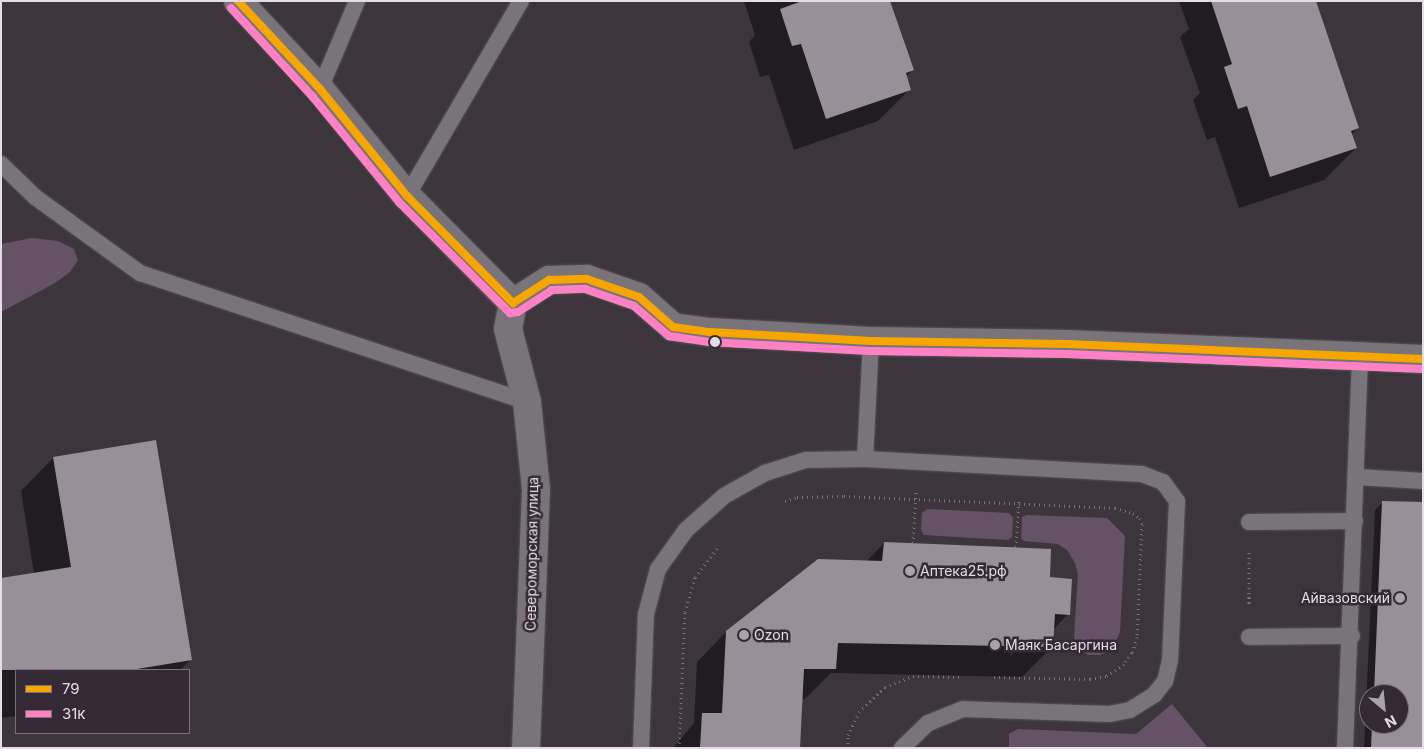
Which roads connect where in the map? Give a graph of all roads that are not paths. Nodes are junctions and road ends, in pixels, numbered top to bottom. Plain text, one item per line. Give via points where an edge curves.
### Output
1 (238, 1) edge
2 (357, 1) edge
3 (521, 1) edge
4 (320, 89) junction
5 (1, 164) edge
6 (407, 196) junction
7 (513, 303) junction
8 (871, 341) junction
9 (1360, 356) junction
10 (1423, 359) edge
11 (527, 402) junction
12 (865, 459) junction
13 (1357, 478) junction
14 (1423, 481) edge
15 (1355, 521) junction
16 (1249, 522) road end
17 (1352, 636) junction
18 (1249, 637) road end
19 (526, 748) edge
20 (641, 748) edge
21 (902, 748) edge
22 (1345, 748) edge

1 - 4 street
2 - 4 lane
3 - 6 lane
4 - 6 street
5 - 11 lane via 35,197 140,273
6 - 7 street
7 - 8 street via 549,280 587,278 639,298 673,327
7 - 11 street, Североморская улица via 508,329
8 - 9 street via 1067,344
8 - 12 lane
9 - 10 street
9 - 13 lane
11 - 19 street, Североморская улица via 536,489
12 - 20 lane via 806,460 765,473 724,496 686,530 658,569 646,614
12 - 21 lane via 1142,474 1162,482 1173,494 1176,511 1170,660 1164,681 1142,704 1110,714 964,708 928,723
13 - 14 lane
13 - 15 lane
15 - 16 lane
15 - 17 lane
17 - 18 lane
17 - 22 lane

